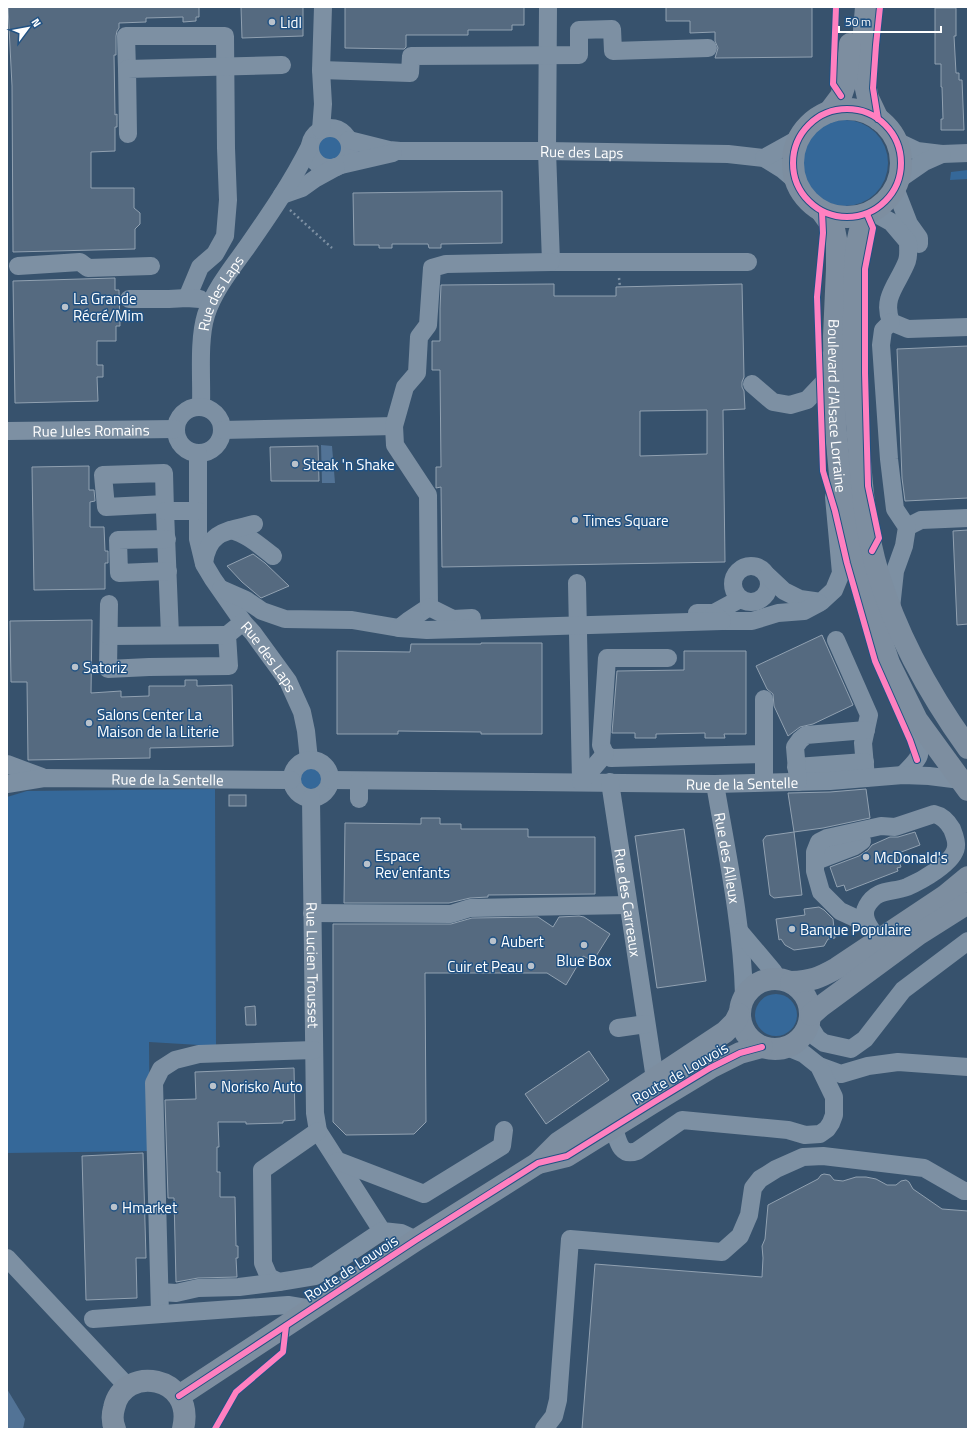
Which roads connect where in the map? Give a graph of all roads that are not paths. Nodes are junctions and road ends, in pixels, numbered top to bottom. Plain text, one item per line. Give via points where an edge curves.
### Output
1 (323, 7) edge
2 (548, 7) edge
3 (852, 7) edge
4 (866, 7) edge
5 (708, 48) dead end
6 (548, 56) junction
7 (282, 65) dead end
8 (225, 66) junction
9 (127, 69) junction
10 (321, 70) junction
11 (829, 112) junction
12 (878, 119) junction
13 (336, 133) junction
14 (128, 134) dead end
15 (798, 139) junction
16 (896, 141) junction
17 (310, 146) junction
18 (400, 151) junction
19 (547, 151) junction
20 (968, 152) edge
21 (942, 154) junction
22 (764, 158) junction
23 (338, 166) junction
24 (796, 181) junction
25 (896, 184) junction
26 (281, 198) junction
27 (822, 212) junction
28 (869, 212) junction
29 (551, 262) junction
30 (748, 262) dead end
31 (18, 266) dead end
32 (151, 266) dead end
33 (836, 280) junction
34 (188, 298) junction
35 (129, 299) dead end
36 (212, 301) junction
37 (968, 317) edge
38 (891, 322) junction
39 (968, 327) edge
40 (752, 384) dead end
41 (201, 406) junction
42 (394, 426) junction
43 (176, 429) junction
44 (222, 430) junction
45 (7, 431) edge
46 (836, 432) junction
47 (198, 453) junction
48 (198, 511) junction
49 (968, 518) edge
50 (254, 524) dead end
51 (907, 527) junction
52 (231, 530) junction
53 (166, 539) junction
54 (273, 556) dead end
55 (204, 564) junction
56 (168, 571) junction
57 (768, 576) junction
58 (577, 583) dead end
59 (221, 589) junction
60 (740, 599) junction
61 (821, 602) junction
62 (109, 604) dead end
63 (429, 607) junction
64 (890, 609) junction
65 (718, 617) junction
66 (577, 621) junction
67 (243, 622) junction
68 (399, 628) junction
69 (170, 635) junction
70 (227, 635) junction
71 (109, 636) junction
72 (836, 640) dead end
73 (668, 658) dead end
74 (889, 663) junction
75 (764, 699) dead end
76 (866, 730) junction
77 (968, 748) edge
78 (605, 754) junction
79 (764, 754) junction
80 (309, 760) junction
81 (7, 764) edge
82 (866, 770) junction
83 (797, 774) junction
84 (903, 775) junction
85 (44, 778) junction
86 (330, 780) junction
87 (359, 781) junction
88 (580, 782) junction
89 (610, 782) junction
90 (764, 782) junction
91 (7, 784) edge
92 (715, 784) junction
93 (964, 785) edge
94 (298, 795) junction
95 (359, 799) dead end
96 (895, 827) junction
97 (818, 865) junction
98 (968, 877) edge
99 (968, 903) edge
100 (628, 905) junction
101 (312, 913) junction
102 (968, 920) edge
103 (866, 923) junction
104 (740, 932) junction
105 (919, 934) junction
106 (879, 941) junction
107 (968, 941) edge
108 (784, 980) junction
109 (742, 1005) junction
110 (810, 1020) junction
111 (646, 1024) junction
112 (618, 1028) dead end
113 (762, 1047) junction
114 (787, 1047) junction
115 (314, 1050) junction
116 (819, 1066) junction
117 (968, 1067) edge
118 (655, 1079) junction
119 (614, 1128) junction
120 (504, 1130) dead end
121 (318, 1131) junction
122 (805, 1135) junction
123 (803, 1157) junction
124 (338, 1161) junction
125 (538, 1163) junction
126 (968, 1191) edge
127 (382, 1231) junction
128 (416, 1240) junction
129 (7, 1258) edge
130 (279, 1282) junction
131 (160, 1292) junction
132 (312, 1309) junction
133 (160, 1314) junction
134 (93, 1319) dead end
135 (128, 1387) junction
136 (179, 1396) junction
137 (115, 1429) edge
138 (183, 1429) edge
139 (544, 1429) edge

1 - 10 street
2 - 6 street
3 - 11 main road via 846,81 841,96
4 - 12 main road via 861,66 868,98
5 - 6 street via 613,51 612,28 578,30 579,55
6 - 10 street via 411,56 410,73
6 - 19 street
7 - 8 street
8 - 9 street
8 - 9 street via 225,36 126,36
8 - 34 street via 228,200 225,236 215,254 200,267
9 - 14 street
10 - 13 street via 323,104
11 - 12 main road via 846,109 863,112
11 - 15 main road via 806,127
12 - 16 main road
13 - 17 street via 314,137
13 - 18 street, Rue des Laps via 388,150
13 - 23 street via 350,147 350,154
15 - 22 street
15 - 24 main road via 793,160
16 - 21 street via 917,151
16 - 25 main road via 901,167
17 - 23 street via 312,155 318,163 326,167
17 - 26 street, Rue des Laps
18 - 19 street, Rue des Laps
18 - 23 street, Rue des Laps
19 - 22 street, Rue des Laps via 728,154
19 - 29 street
20 - 21 street
21 - 25 street via 924,162
22 - 24 street, Rue des Laps
23 - 26 street, Rue des Laps
24 - 27 main road via 811,204
25 - 28 main road via 881,206
25 - 37 street via 909,224 918,238 919,251 912,274 900,294 897,308 903,318
26 - 36 street, Rue des Laps via 218,288
27 - 28 main road via 852,217
27 - 33 main road, Boulevard d'Alsace Lorraine via 834,229 837,244
28 - 38 street via 891,222 908,242 908,259 891,293 888,306 887,312
28 - 64 main road, Boulevard d'Alsace Lorraine via 861,228 857,246 853,335 857,422 863,499 872,551
29 - 30 street
29 - 42 street via 446,264 432,268 428,325 419,337 417,373 405,387
31 - 32 street via 80,262 88,268
33 - 40 street via 825,300 827,379 824,383 807,400 790,405 773,402
33 - 46 main road, Boulevard d'Alsace Lorraine
34 - 35 street
34 - 36 street
36 - 41 street, Rue des Laps via 206,315 202,340
38 - 39 street via 908,329
38 - 51 street via 883,330 881,345 889,459 895,509
41 - 43 street via 189,409 179,417
41 - 44 street via 212,410 219,418
42 - 44 street
42 - 63 street via 395,444 428,495
43 - 45 street, Rue Jules Romains
43 - 47 street via 179,441 187,449
44 - 47 street via 219,441 210,450
46 - 61 street via 833,471 841,574 834,590
46 - 74 main road, Boulevard d'Alsace Lorraine via 842,496 856,565
47 - 48 street, Rue des Laps
48 - 53 street via 165,508
48 - 55 street, Rue des Laps via 198,540
49 - 51 street via 921,520
50 - 52 street
51 - 64 street via 904,546 895,571
52 - 54 street via 240,532
52 - 55 street via 214,537 205,553
53 - 56 street
53 - 56 street via 118,540 119,573
55 - 59 street, Rue des Laps
56 - 69 street
57 - 60 street via 769,588 763,598 752,602
57 - 60 street via 753,566 737,572 733,588
57 - 61 street via 784,592 800,599
58 - 66 street
59 - 67 street, Rue des Laps
59 - 68 street via 246,600 262,611 285,619 352,620
60 - 65 street
61 - 65 street via 804,611 778,613 752,621
62 - 71 street
63 - 66 street via 452,619
63 - 68 street
64 - 77 main road, Boulevard d'Alsace Lorraine via 912,656 948,720
65 - 66 street
66 - 68 street via 427,630
66 - 88 street
67 - 70 street
67 - 80 street, Rue des Laps via 288,681 302,712
69 - 70 street
69 - 71 street
70 - 71 street via 230,666 108,669
72 - 76 street via 868,715
73 - 78 street via 607,658 601,745
74 - 84 street via 918,732 917,760
74 - 93 main road, Boulevard d'Alsace Lorraine via 917,720
75 - 79 street
76 - 82 street via 863,743
76 - 83 street via 806,735 795,747
78 - 79 street via 611,758
78 - 88 street
79 - 90 street
80 - 86 street via 324,765
80 - 94 street via 299,764 292,774
81 - 85 street, Rue de la Sentelle
82 - 83 street, Rue de la Sentelle
82 - 84 street, Rue de la Sentelle
83 - 90 street, Rue de la Sentelle
84 - 93 street, Rue de la Sentelle
85 - 91 street, Rue de la Sentelle
85 - 94 street, Rue de la Sentelle
86 - 87 street, Rue de la Sentelle
86 - 94 street via 325,792 316,798
87 - 88 street, Rue de la Sentelle
87 - 95 street
88 - 89 street, Rue de la Sentelle
89 - 92 street, Rue de la Sentelle
89 - 100 street, Rue des Carreaux
90 - 92 street, Rue de la Sentelle
92 - 104 street, Rue des Alleux
94 - 101 street, Rue Lucien Trousset
96 - 97 street via 862,841
96 - 97 street via 881,826 827,838 819,842 815,852
96 - 103 street via 934,814 939,815 948,822 954,833 956,847 950,859 931,874 906,888 883,892 873,898 864,914
97 - 103 street via 822,892 829,901 840,911
98 - 106 main road
99 - 105 main road
100 - 101 street via 470,908 451,914
100 - 111 street, Rue des Carreaux
101 - 115 street, Rue Lucien Trousset
102 - 105 main road via 929,938
103 - 106 street
104 - 108 street via 773,971
104 - 109 street, Rue des Alleux via 743,962
105 - 110 main road
106 - 108 main road via 818,978 807,981
107 - 110 street via 903,990 864,1038 851,1049 824,1043 817,1038
108 - 109 main road via 768,979 758,982 750,988
108 - 110 main road via 800,988 806,996 810,1005
109 - 113 main road via 741,1024 753,1042
109 - 118 main road, Route de Louvois via 736,1022 725,1032
110 - 114 main road via 800,1039
111 - 112 street
111 - 118 street, Rue des Carreaux
113 - 114 main road
113 - 119 main road, Route de Louvois via 740,1053 710,1068
114 - 116 street via 804,1054
115 - 121 street, Rue Lucien Trousset via 315,1113
115 - 131 street via 199,1054 175,1060 161,1069 154,1083
116 - 117 street via 841,1074 868,1066 898,1062
116 - 122 street via 834,1097 834,1115 832,1123 820,1134
118 - 125 main road, Route de Louvois via 558,1143
119 - 122 street via 620,1147 630,1153 637,1151 682,1120 788,1130
119 - 125 main road, Route de Louvois via 568,1156
120 - 124 street via 502,1146 424,1194
121 - 124 street, Rue Lucien Trousset
121 - 130 street via 262,1170 263,1263 269,1277
122 - 123 street
123 - 126 street via 822,1156 924,1168
123 - 139 street via 776,1169 760,1179 752,1188 749,1215 740,1236 722,1252 570,1239 558,1400 554,1416
124 - 127 street, Rue Lucien Trousset
125 - 128 main road, Route de Louvois
127 - 128 street via 401,1233
127 - 130 street via 314,1276
128 - 132 main road, Route de Louvois
129 - 135 street
130 - 131 street via 239,1287 198,1288 176,1293
131 - 133 street
132 - 133 street via 288,1305
132 - 136 main road, Route de Louvois
133 - 134 street
135 - 136 main road via 149,1380 161,1382 171,1387
135 - 137 main road via 114,1404 112,1415
136 - 138 main road via 186,1420

